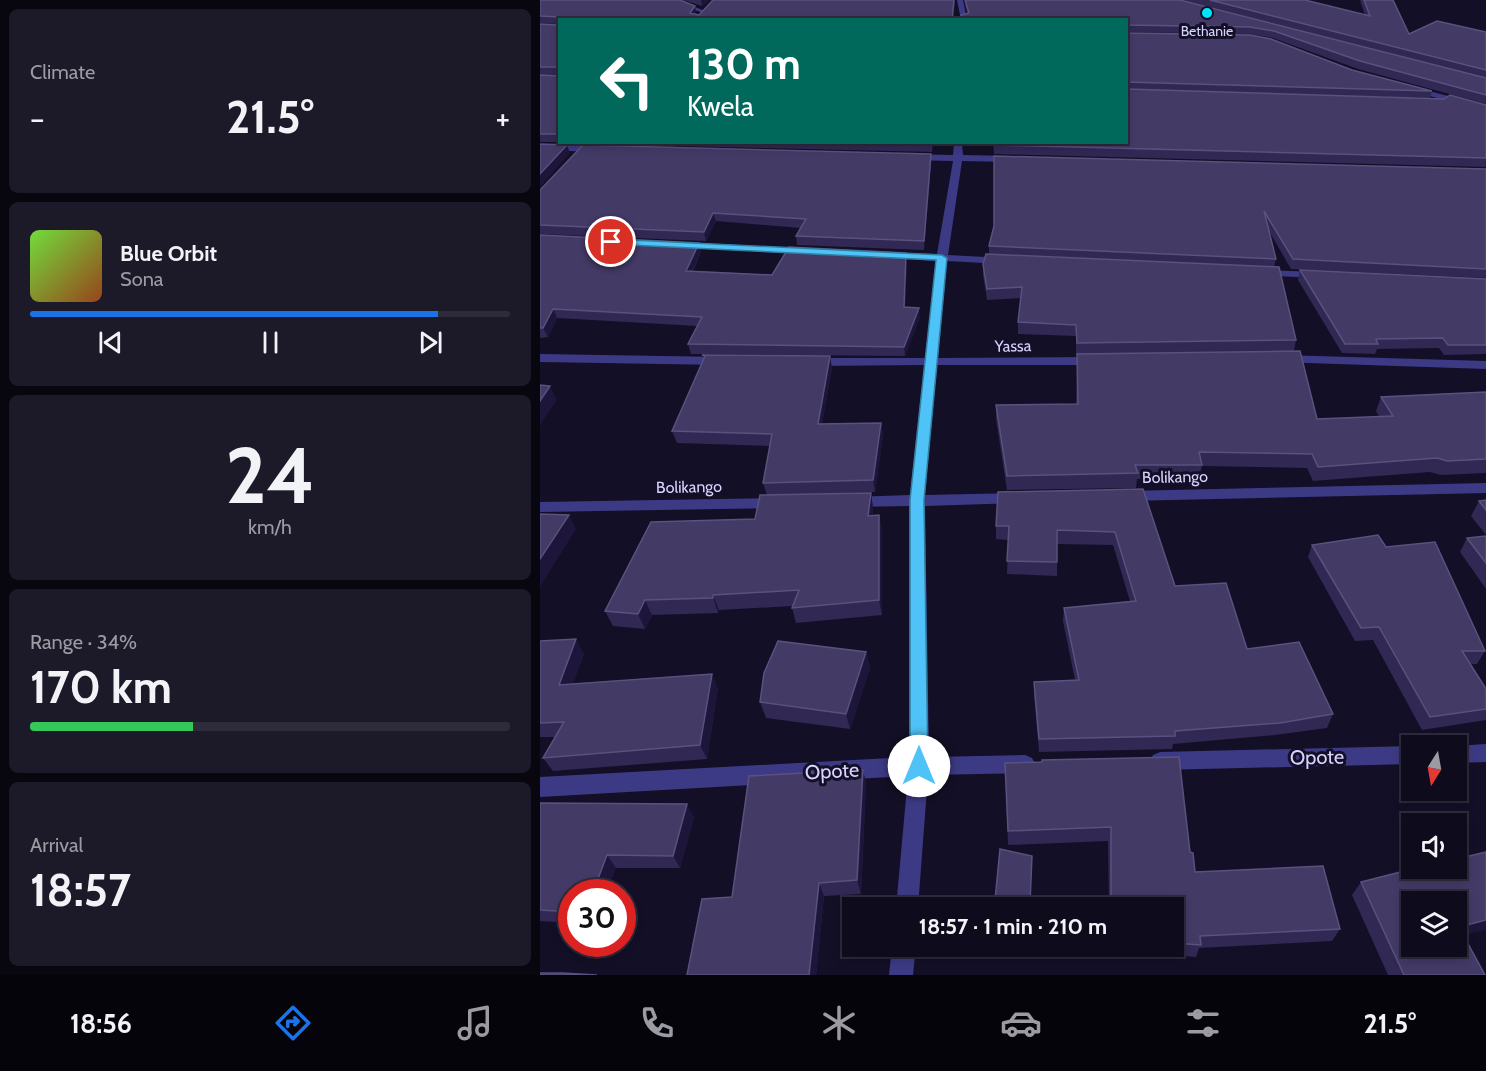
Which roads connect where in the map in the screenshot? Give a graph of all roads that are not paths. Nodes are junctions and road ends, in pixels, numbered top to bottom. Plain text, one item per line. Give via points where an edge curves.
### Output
1 (670, 0) edge
2 (960, 0) edge
3 (700, 18) edge
4 (964, 18) edge
5 (1405, 87) edge
6 (1422, 102) edge
7 (1466, 104) junction
8 (1486, 109) edge
9 (540, 147) edge
10 (581, 149) edge
11 (605, 149) edge
12 (958, 150) edge
13 (900, 156) edge
14 (1018, 160) edge
15 (670, 245) edge
16 (824, 252) edge
17 (871, 254) edge
18 (942, 258) junction
19 (1013, 261) edge
20 (1249, 272) edge
21 (1332, 276) edge
22 (540, 358) edge
23 (1266, 359) edge
24 (742, 361) edge
25 (1111, 361) edge
26 (801, 362) edge
27 (932, 363) junction
28 (1486, 365) edge
29 (1486, 488) edge
30 (1107, 497) edge
31 (1035, 498) edge
32 (917, 500) junction
33 (834, 502) edge
34 (799, 503) edge
35 (540, 507) edge
36 (1486, 753) edge
37 (1467, 754) edge
38 (1401, 755) edge
39 (1142, 761) edge
40 (1048, 763) edge
41 (919, 766) junction
42 (540, 787) edge
43 (908, 897) edge
44 (903, 957) edge
45 (901, 975) edge

1 - 3 street via 707,9
2 - 4 street
5 - 7 street
6 - 7 street
7 - 8 street
9 - 10 street
10 - 11 street
12 - 13 street
12 - 14 street
12 - 18 street
15 - 16 street
17 - 18 street
18 - 19 street
18 - 27 street
20 - 21 street
22 - 24 street
23 - 28 street
25 - 27 street, Yassa
26 - 27 street, Yassa
27 - 32 street
29 - 30 street, Bolikango
31 - 32 street
32 - 33 street
32 - 41 street
34 - 35 street, Bolikango
36 - 37 street
38 - 39 street, Opote
40 - 41 street, Opote
41 - 42 street, Opote
41 - 43 street
44 - 45 street

